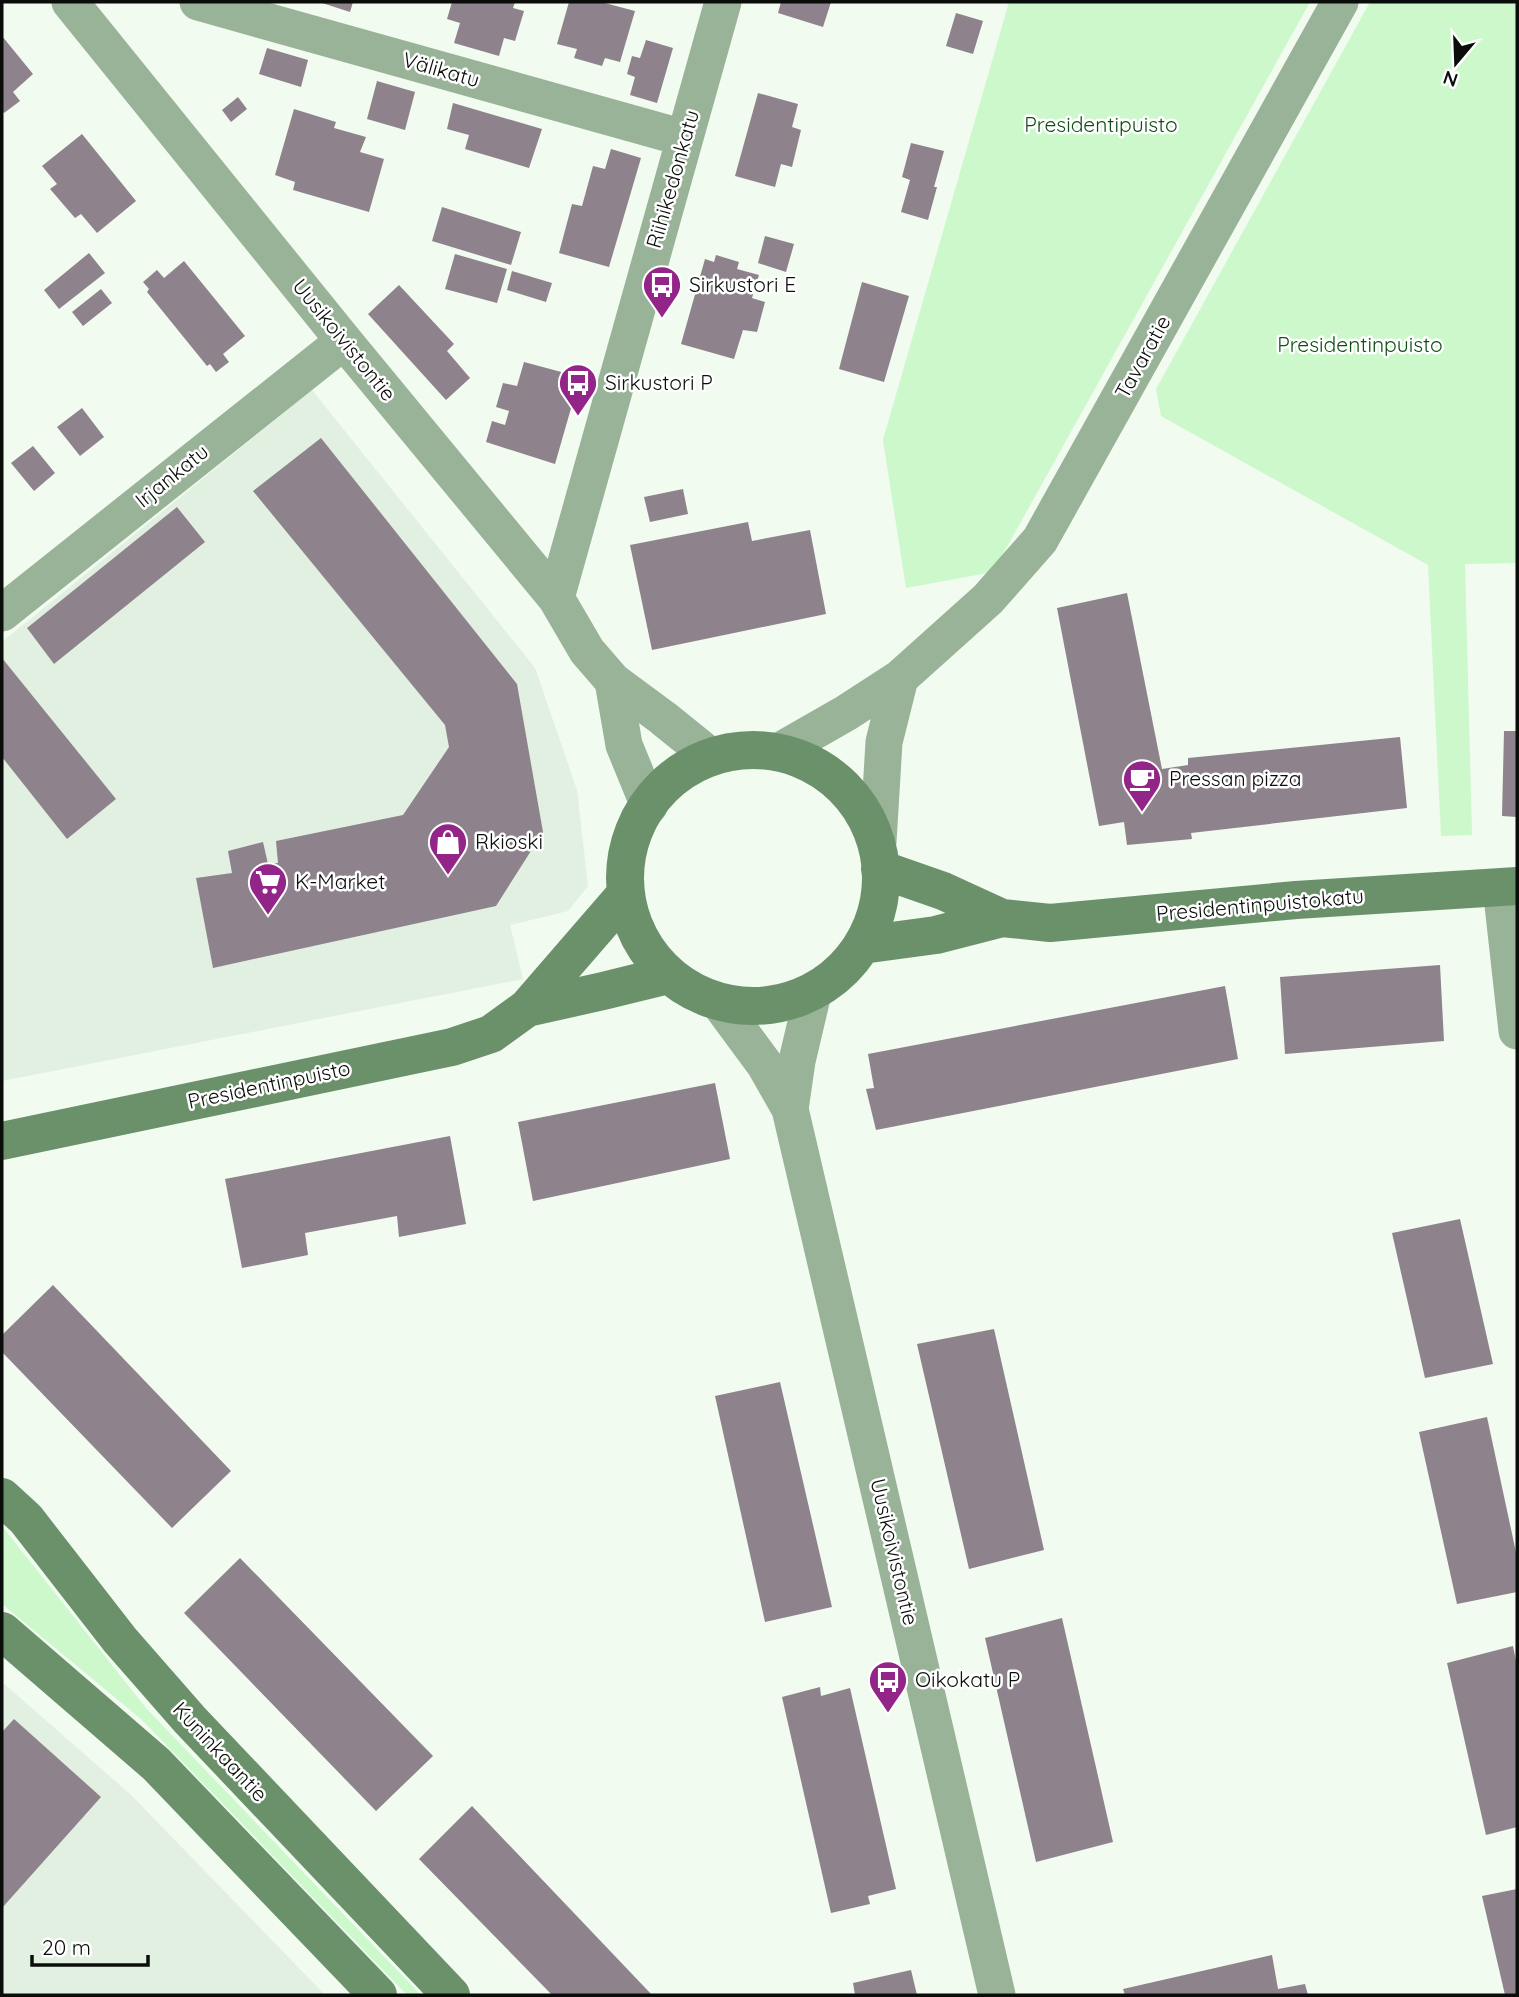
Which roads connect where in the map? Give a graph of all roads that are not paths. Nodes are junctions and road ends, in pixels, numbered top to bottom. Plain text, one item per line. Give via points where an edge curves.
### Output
1 (70, 2) edge
2 (198, 2) edge
3 (723, 2) edge
4 (1340, 2) edge
5 (684, 138) junction
6 (344, 341) junction
7 (556, 598) junction
8 (2, 612) edge
9 (900, 678) junction
10 (613, 681) junction
11 (783, 748) junction
12 (710, 756) junction
13 (649, 806) junction
14 (879, 856) junction
15 (1509, 886) edge
16 (624, 896) junction
17 (1002, 918) junction
18 (862, 945) junction
19 (664, 976) junction
20 (813, 993) junction
21 (720, 1004) junction
22 (527, 1008) junction
23 (1517, 1031) edge
24 (790, 1109) junction
25 (2, 1141) edge
26 (2, 1487) edge
27 (14, 1508) edge
28 (2, 1631) edge
29 (378, 1995) edge
30 (451, 1995) edge
31 (997, 1995) edge

1 - 6 street, Uusikoivistontie
2 - 5 street, Välikatu
3 - 5 street, Riihikedonkatu
4 - 9 street, Tavaratie via 1040,540 988,599
5 - 7 street, Riihikedonkatu
6 - 7 street, Uusikoivistontie
6 - 8 street, Irjankatu
7 - 10 street, Uusikoivistontie via 587,650
9 - 11 street, Tavaratie
9 - 14 street via 884,742
10 - 12 street, Uusikoivistontie
10 - 13 street via 624,745
11 - 12 street
11 - 14 street via 829,773 859,801
12 - 13 street via 676,777
13 - 16 street via 629,847
14 - 17 street, Presidentinpuistokatu
14 - 18 street via 880,904
15 - 17 street, Presidentinpuistokatu via 1050,923
15 - 23 street
16 - 19 street via 634,935
16 - 22 street, Presidentinpuisto
17 - 18 street, Presidentinpuistokatu via 936,935
18 - 20 street
19 - 21 street
19 - 22 street, Presidentinpuisto
20 - 21 street via 764,1007
20 - 24 street
21 - 24 street via 765,1065
22 - 25 street, Presidentinpuisto via 491,1034 452,1047
24 - 31 street, Uusikoivistontie
26 - 27 street, Kuninkaantie
27 - 30 street, Kuninkaantie via 190,1720
28 - 29 street via 156,1764

